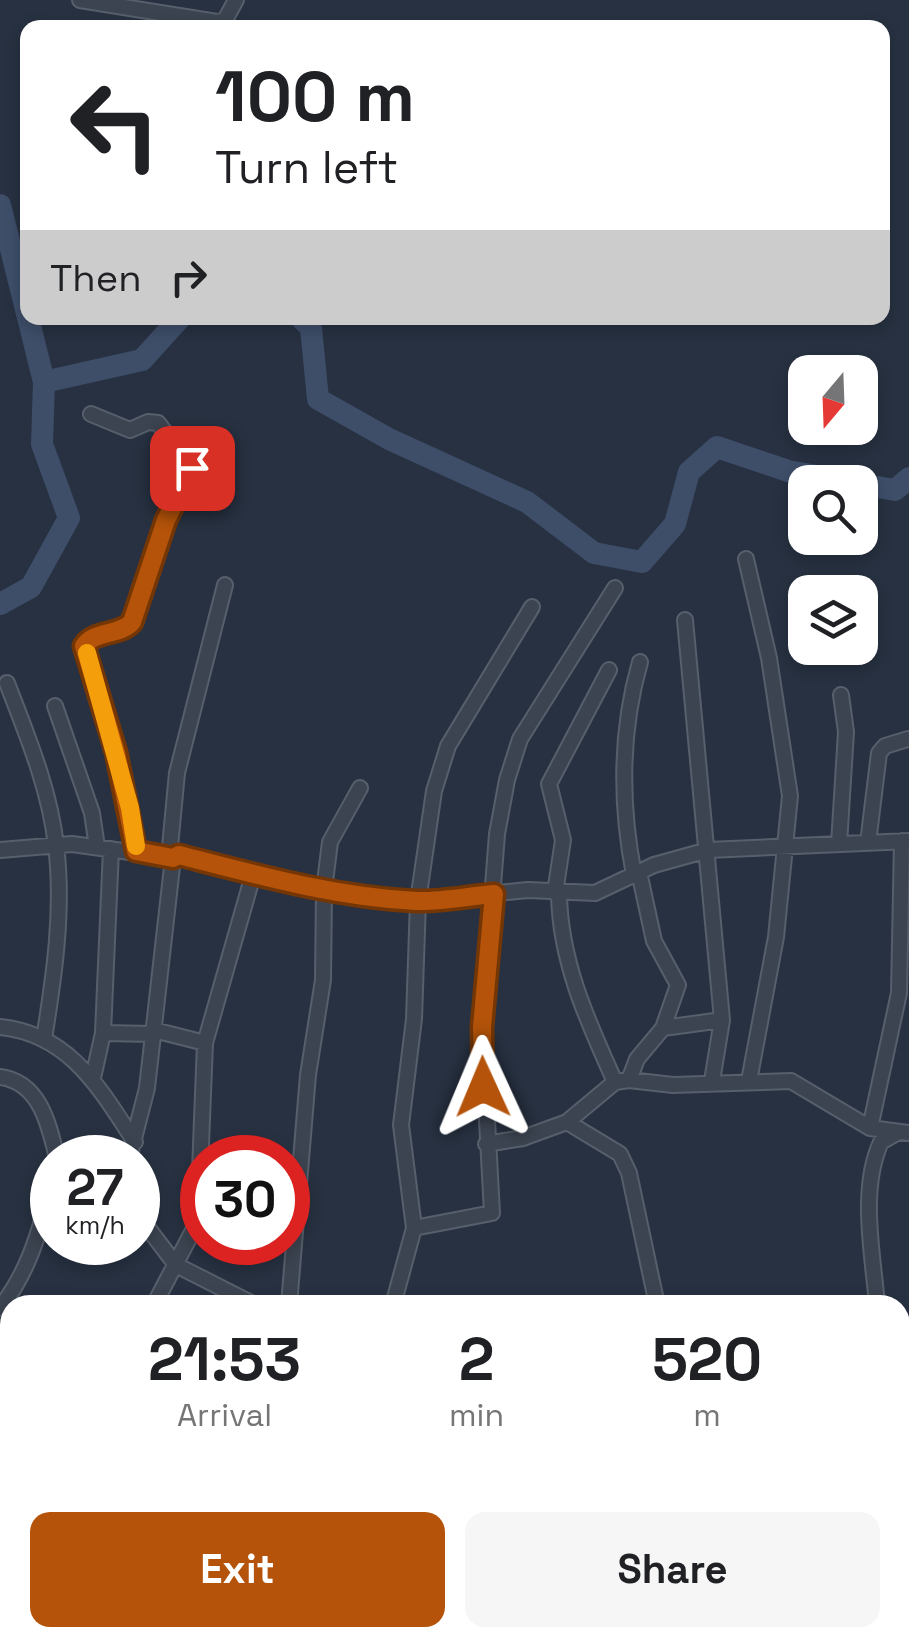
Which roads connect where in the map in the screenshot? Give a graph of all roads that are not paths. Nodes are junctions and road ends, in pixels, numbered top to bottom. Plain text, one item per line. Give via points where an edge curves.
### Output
1 (80, 0) edge
2 (205, 20) edge
3 (91, 414) dead end
4 (212, 448) dead end
5 (192, 468) junction
6 (746, 559) dead end
7 (225, 584) dead end
8 (615, 588) dead end
9 (532, 607) dead end
10 (685, 620) dead end
11 (640, 662) dead end
12 (609, 670) dead end
13 (7, 683) dead end
14 (842, 694) dead end
15 (54, 706) dead end
16 (908, 739) edge
17 (360, 788) dead end
18 (906, 841) edge
19 (868, 843) junction
20 (56, 844) junction
21 (839, 844) junction
22 (788, 846) junction
23 (104, 848) junction
24 (0, 850) edge
25 (708, 850) junction
26 (136, 851) junction
27 (171, 858) junction
28 (637, 873) junction
29 (253, 875) junction
30 (324, 890) junction
31 (494, 894) junction
32 (557, 894) junction
33 (418, 901) junction
34 (722, 1020) junction
35 (0, 1027) edge
36 (664, 1028) junction
37 (103, 1032) junction
38 (154, 1032) junction
39 (44, 1039) junction
40 (205, 1043) junction
41 (0, 1077) edge
42 (93, 1078) junction
43 (622, 1081) junction
44 (712, 1081) junction
45 (749, 1081) junction
46 (568, 1122) junction
47 (870, 1128) junction
48 (908, 1133) edge
49 (51, 1135) edge
50 (124, 1135) edge
51 (135, 1135) edge
52 (486, 1144) junction
53 (414, 1228) junction
54 (160, 1244) edge
55 (30, 1259) edge
56 (176, 1265) junction
57 (10, 1295) edge
58 (160, 1295) edge
59 (235, 1295) edge
60 (291, 1295) edge
61 (396, 1295) edge
62 (655, 1295) edge
63 (875, 1295) edge

1 - 2 street
3 - 5 street via 130,430 158,423
4 - 5 street
5 - 26 street via 166,520 132,622 84,646
6 - 22 street via 790,796
7 - 27 street via 177,773
8 - 31 street via 520,738 497,834
9 - 33 street via 448,746 434,791
10 - 25 street
11 - 28 street via 628,702 624,790 624,826
12 - 32 street via 549,784 563,840
13 - 20 street
14 - 21 street
15 - 23 street
16 - 19 street via 879,753
17 - 30 street via 330,842
18 - 19 street
18 - 47 street via 898,993
19 - 21 street
20 - 23 street
20 - 24 street
20 - 39 street via 59,891
21 - 22 street
22 - 25 street
22 - 45 street
23 - 26 street
23 - 37 street
25 - 28 street
25 - 34 street
26 - 27 street
27 - 29 street
27 - 38 street
28 - 32 street via 595,894
28 - 36 street via 654,941 677,976
29 - 30 street
29 - 40 street
30 - 33 street
30 - 60 street via 323,980 308,1075
31 - 32 street
31 - 33 street
31 - 52 street via 482,1027
32 - 43 street via 564,950 590,1025
33 - 53 street via 401,1125
34 - 36 street
34 - 44 street
35 - 39 street
36 - 43 street
37 - 38 street
37 - 42 street
38 - 40 street
38 - 51 street
39 - 42 street
40 - 56 street via 198,1221
41 - 49 street via 33,1094
42 - 50 street
43 - 44 street
43 - 46 street
44 - 45 street
45 - 47 street via 792,1081
46 - 52 street
46 - 62 street via 620,1154
47 - 48 street
48 - 63 street via 890,1134 876,1152 870,1218
52 - 53 street via 492,1213
53 - 61 street
54 - 56 street
55 - 57 street
56 - 58 street
56 - 59 street

